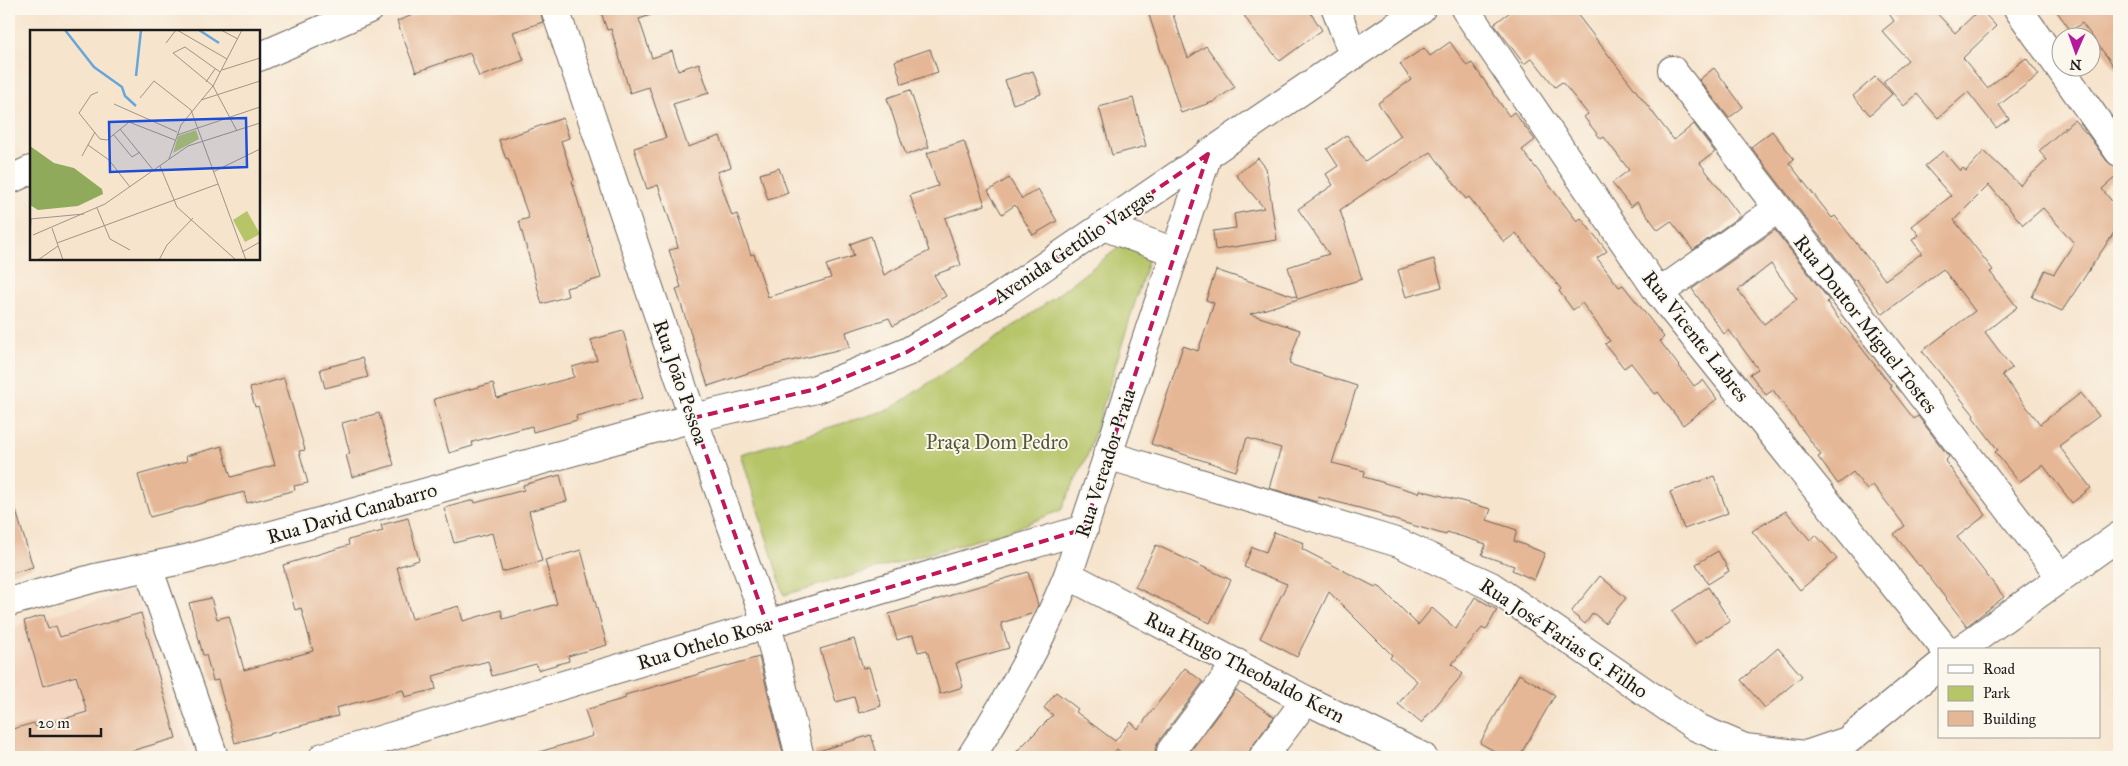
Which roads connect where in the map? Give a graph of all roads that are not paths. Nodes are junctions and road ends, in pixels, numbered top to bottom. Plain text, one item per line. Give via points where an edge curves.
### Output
1 (369, 9) edge
2 (555, 9) edge
3 (1336, 9) edge
4 (1422, 9) edge
5 (1464, 9) edge
6 (2018, 9) edge
7 (1353, 54) junction
8 (260, 56) edge
9 (1672, 70) dead end
10 (2119, 152) edge
11 (1208, 154) junction
12 (30, 170) edge
13 (9, 180) edge
14 (1777, 209) junction
15 (1103, 226) junction
16 (1175, 252) junction
17 (1659, 293) junction
18 (693, 418) junction
19 (1107, 455) junction
20 (1084, 529) junction
21 (2119, 536) edge
22 (148, 567) junction
23 (1068, 575) junction
24 (2062, 577) junction
25 (9, 602) edge
26 (767, 624) junction
27 (1944, 648) edge
28 (1963, 648) edge
29 (1237, 664) junction
30 (1938, 667) edge
31 (1306, 700) junction
32 (1171, 751) dead end
33 (1407, 754) edge
34 (214, 757) edge
35 (323, 757) edge
36 (800, 757) edge
37 (971, 757) edge
38 (1263, 757) edge

1 - 8 street
2 - 18 street, Rua João Pessoa
3 - 7 street
4 - 7 street, Avenida Getúlio Vargas
5 - 17 street, Rua Vicente Labres
6 - 10 street
7 - 11 street, Avenida Getúlio Vargas
9 - 14 street, Rua Doutor Miguel Tostes
11 - 15 street, Avenida Getúlio Vargas
11 - 16 street, Rua Vereador Praia
12 - 13 street
14 - 17 street
14 - 24 street, Rua Doutor Miguel Tostes
15 - 16 street
15 - 18 street, Avenida Getúlio Vargas via 992,302 907,352 816,389
16 - 19 street, Rua Vereador Praia
17 - 27 street, Rua Vicente Labres
18 - 22 street, Rua David Canabarro
18 - 26 street, Rua João Pessoa
19 - 20 street, Rua Vereador Praia
19 - 30 street, Rua José Farias G. Filho via 1398,543 1491,586 1696,727 1745,748 1806,755 1847,741
20 - 23 street, Rua Vereador Praia
20 - 26 street, Rua Othelo Rosa
21 - 24 street
22 - 25 street, Rua David Canabarro
22 - 34 street
23 - 29 street, Rua Hugo Theobaldo Kern
23 - 37 street, Rua Vereador Praia via 1051,617 1012,692
24 - 28 street
26 - 35 street, Rua Othelo Rosa
26 - 36 street, Rua João Pessoa
29 - 31 street, Rua Hugo Theobaldo Kern
29 - 32 street
31 - 33 street, Rua Hugo Theobaldo Kern
31 - 38 street

